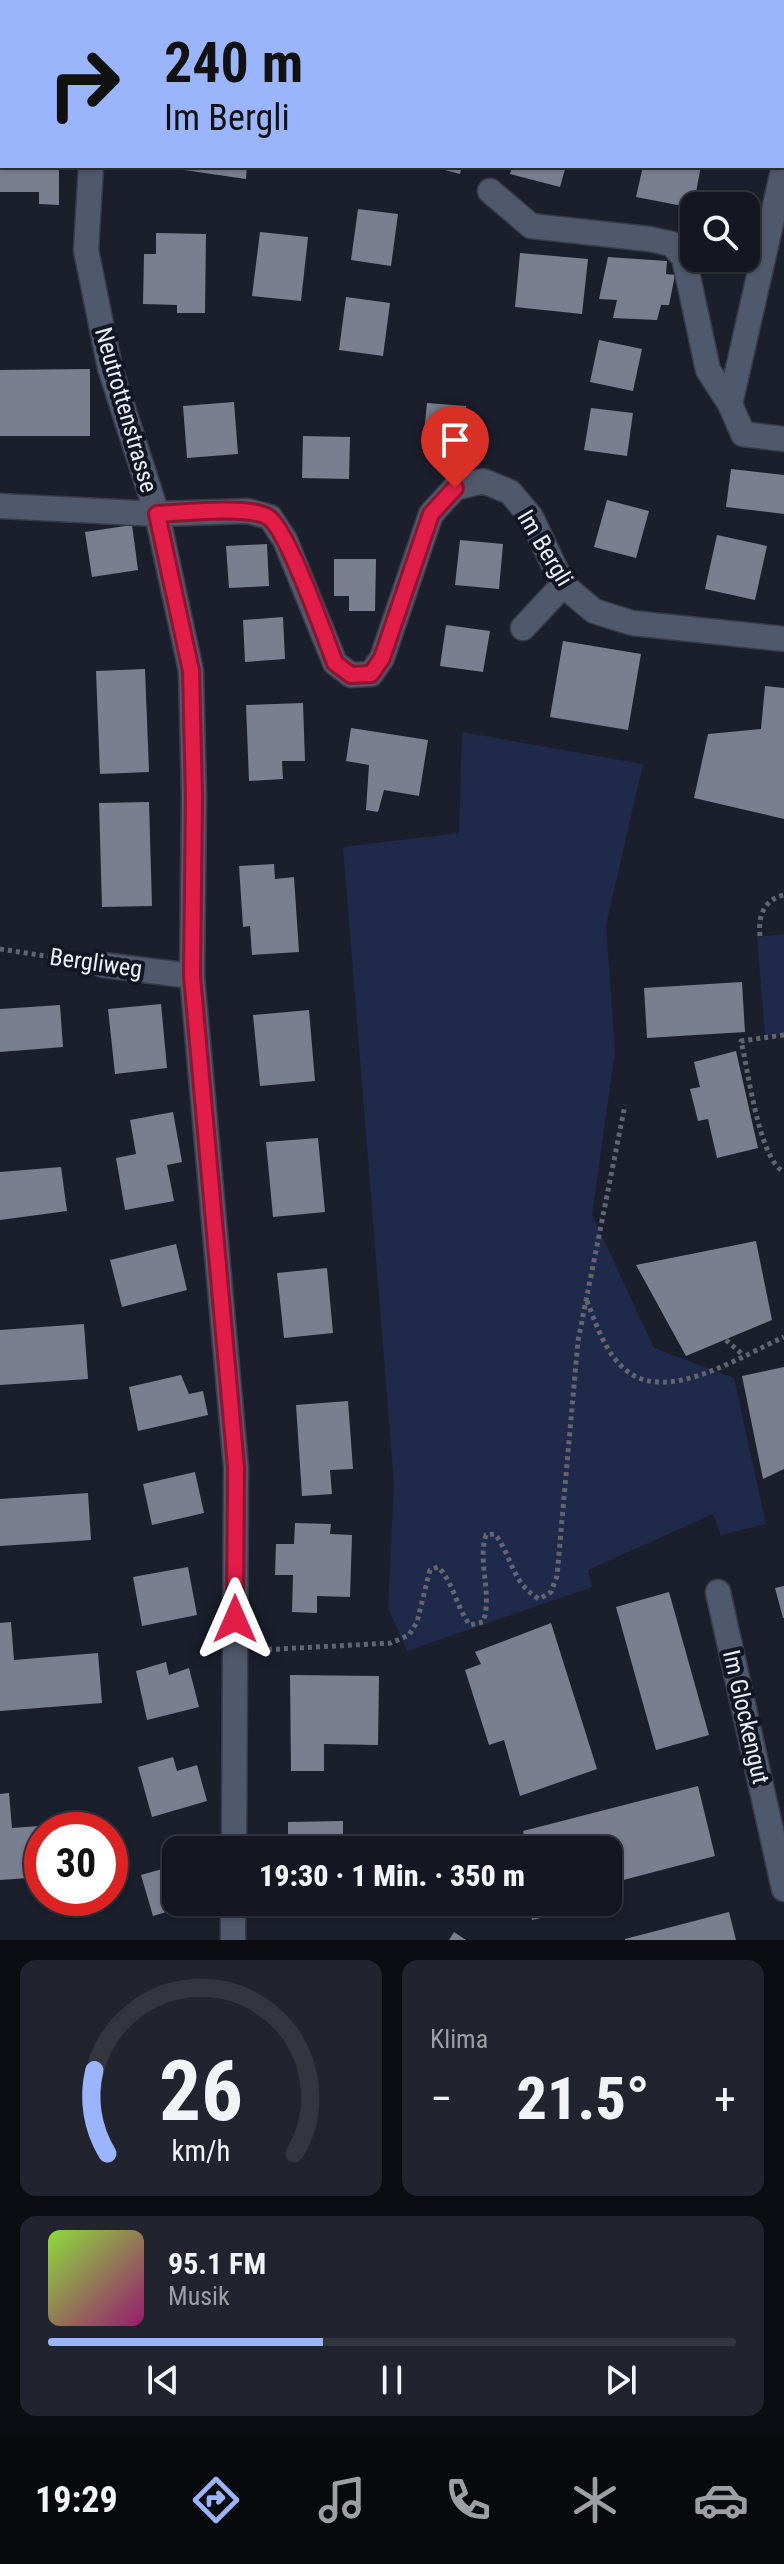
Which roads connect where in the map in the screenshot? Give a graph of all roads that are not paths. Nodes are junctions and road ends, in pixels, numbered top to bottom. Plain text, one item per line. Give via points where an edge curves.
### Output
1 (91, 168) edge
2 (784, 168) edge
3 (490, 191) dead end
4 (730, 404) junction
5 (784, 439) edge
6 (0, 506) edge
7 (157, 514) junction
8 (563, 585) junction
9 (523, 628) dead end
10 (784, 639) edge
11 (103, 965) road end
12 (192, 976) junction
13 (718, 1592) dead end
14 (234, 1836) edge
15 (784, 1889) edge
16 (233, 1916) edge
17 (233, 1940) edge

1 - 7 street, Neutrottenstrasse via 86,250 110,368
2 - 4 street
3 - 4 street via 531,226 672,244 684,258 708,370
4 - 5 street via 743,434
6 - 7 street, Im Bergli
7 - 8 street, Im Bergli via 248,511 270,517 285,540 335,663 351,675 371,674 382,658 431,514 455,488 483,481 510,492 531,517
7 - 12 street, Neutrottenstrasse via 191,671
8 - 9 street
8 - 10 street, Im Bergli via 594,611 632,623
11 - 12 street, Bergliweg
12 - 14 street, Neutrottenstrasse via 236,1467
13 - 15 street, Im Glockengut
16 - 17 street

